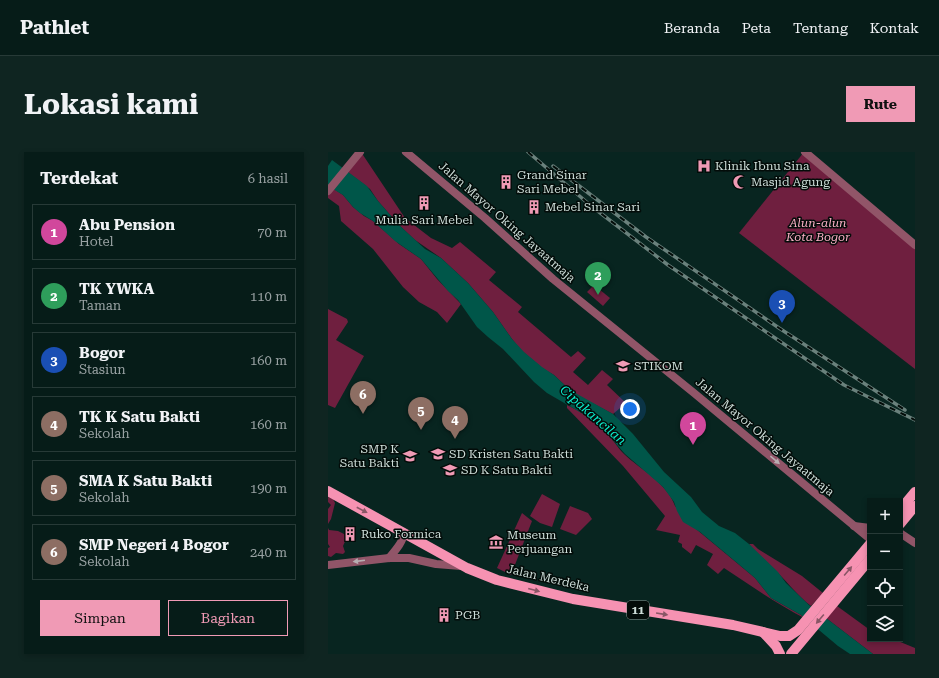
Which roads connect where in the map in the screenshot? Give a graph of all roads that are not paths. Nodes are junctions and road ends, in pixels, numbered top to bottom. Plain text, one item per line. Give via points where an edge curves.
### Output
1 (360, 152) edge
2 (406, 152) edge
3 (805, 152) edge
4 (328, 190) edge
5 (915, 245) edge
6 (328, 491) edge
7 (915, 492) edge
8 (911, 503) edge
9 (903, 518) edge
10 (854, 526) junction
11 (867, 528) edge
12 (398, 529) junction
13 (902, 534) edge
14 (867, 537) edge
15 (915, 543) edge
16 (867, 548) edge
17 (389, 558) junction
18 (867, 562) edge
19 (328, 565) edge
20 (464, 566) junction
21 (830, 600) junction
22 (763, 632) junction
23 (802, 633) junction
24 (780, 654) edge
25 (791, 654) edge

1 - 4 street
2 -> 10 street, Jalan Mayor Oking Jayaatmaja via 553,279
3 - 5 street
6 -> 12 main road, Jalan Merdeka / 11
7 - 8 main road
8 - 9 main road
10 - 11 street
10 - 14 street, Jalan Mayor Oking Jayaatmaja
12 - 17 street via 403,538
12 - 20 main road, Jalan Merdeka / 11
13 - 15 street
21 -> 16 main road
17 -> 19 street
17 - 20 street via 409,558 436,564
18 - 21 main road
20 -> 22 main road, Jalan Merdeka / 11 via 497,580 573,599
21 - 23 main road
22 - 23 main road, Jalan Merdeka / 11 via 780,636
22 - 24 main road
23 - 25 main road

